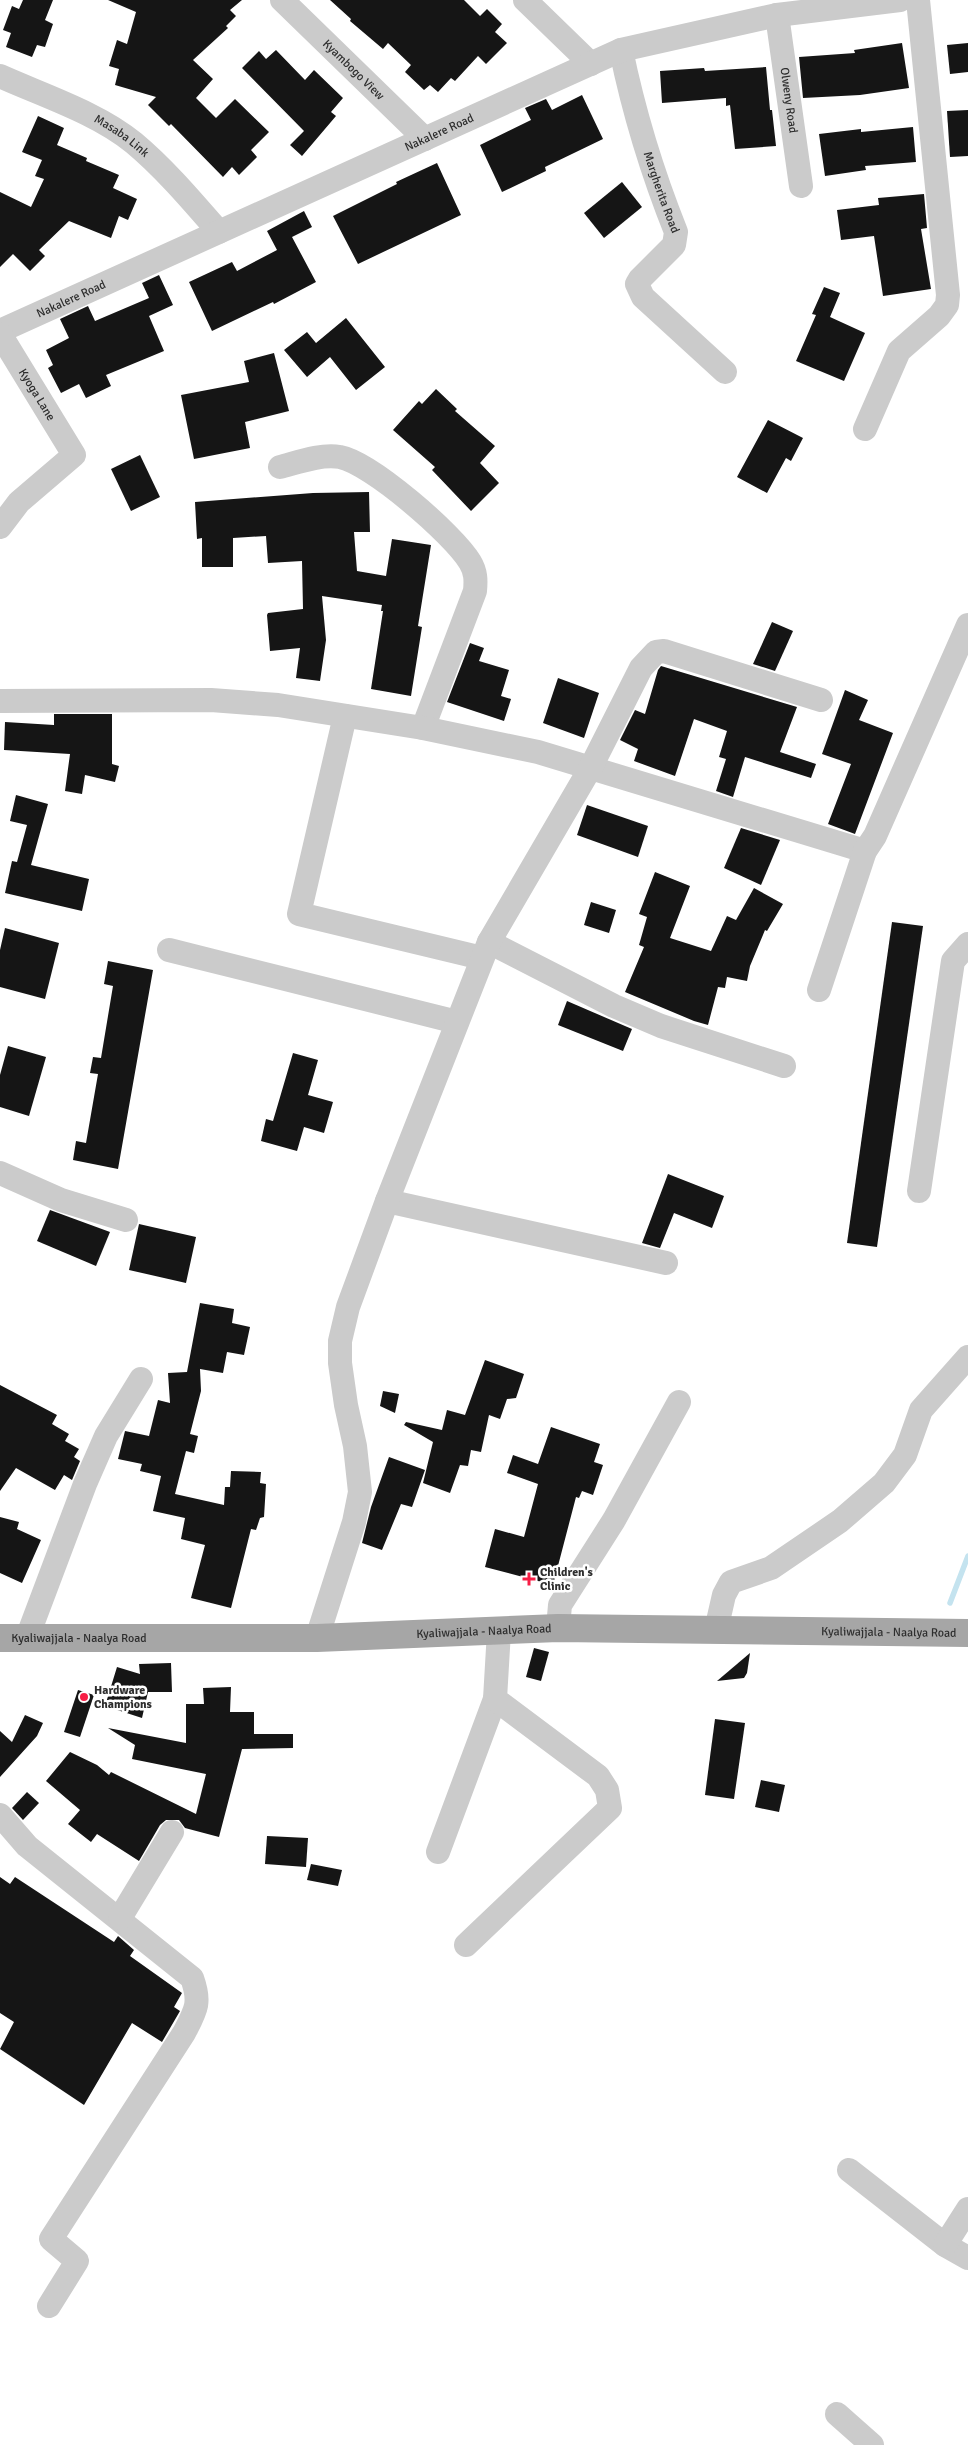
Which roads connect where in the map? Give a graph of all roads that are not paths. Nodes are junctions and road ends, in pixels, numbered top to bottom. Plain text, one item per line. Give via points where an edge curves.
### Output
1 (282, 0) edge
2 (524, 0) edge
3 (900, 0) edge
4 (918, 0) edge
5 (839, 4) edge
6 (777, 15) junction
7 (621, 50) junction
8 (591, 64) junction
9 (0, 76) edge
10 (425, 139) junction
11 (801, 186) dead end
12 (219, 232) junction
13 (0, 332) edge
14 (725, 372) dead end
15 (865, 429) dead end
16 (280, 467) dead end
17 (0, 527) edge
18 (968, 625) edge
19 (821, 700) dead end
20 (0, 702) edge
21 (345, 716) junction
22 (423, 728) junction
23 (591, 768) junction
24 (865, 851) junction
25 (968, 944) edge
26 (168, 950) dead end
27 (485, 950) junction
28 (819, 990) dead end
29 (457, 1022) junction
30 (784, 1066) dead end
31 (0, 1173) edge
32 (919, 1191) dead end
33 (387, 1201) junction
34 (126, 1220) dead end
35 (666, 1263) dead end
36 (968, 1357) edge
37 (141, 1379) dead end
38 (679, 1402) dead end
39 (558, 1628) junction
40 (716, 1630) junction
41 (498, 1631) junction
42 (968, 1633) edge
43 (0, 1638) edge
44 (27, 1638) junction
45 (317, 1638) junction
46 (496, 1699) junction
47 (0, 1815) edge
48 (172, 1832) dead end
49 (438, 1852) dead end
50 (120, 1918) junction
51 (466, 1945) dead end
52 (849, 2170) dead end
53 (968, 2209) edge
54 (945, 2245) junction
55 (968, 2258) edge
56 (49, 2306) dead end
57 (837, 2414) dead end
58 (872, 2445) edge

1 - 10 street, Kyambogo View
2 - 8 street
3 - 5 street, Nakalere Road
4 - 15 street via 947,305 899,352
5 - 6 street, Nakalere Road
6 - 7 street, Nakalere Road
6 - 11 street, Olweny Road
7 - 8 street, Nakalere Road
7 - 14 street, Margherita Road via 642,140 676,232 674,245 637,284 643,298
8 - 10 street, Nakalere Road
9 - 12 street, Masaba Link via 97,119 133,142 170,176
10 - 12 street, Nakalere Road
12 - 13 street, Nakalere Road
13 - 17 street, Kyoga Lane via 74,455 19,502
16 - 22 street via 324,456 353,461 387,483 457,544 470,562 477,577 475,591
18 - 24 street via 879,827
19 - 23 street via 664,651 656,652 641,668
20 - 21 street via 211,700
21 - 22 street
21 - 27 street via 299,914
22 - 23 street via 538,752
23 - 24 street
23 - 27 street
24 - 28 street
25 - 32 street via 953,961
26 - 29 street
27 - 29 street
27 - 30 street via 661,1026
29 - 33 street
31 - 34 street via 61,1200
33 - 35 street
33 - 45 street via 348,1307 340,1341 340,1363 360,1492 354,1522
36 - 40 street via 921,1410 905,1455 884,1483 840,1521 771,1568 732,1582 724,1595
37 - 44 street via 106,1436
38 - 39 street via 614,1520 560,1605
39 - 40 main road, Kyaliwajjala - Naalya Road
39 - 41 main road, Kyaliwajjala - Naalya Road
40 - 42 main road, Kyaliwajjala - Naalya Road
41 - 45 main road, Kyaliwajjala - Naalya Road
41 - 46 street
43 - 44 main road, Kyaliwajjala - Naalya Road
44 - 45 main road, Kyaliwajjala - Naalya Road
46 - 49 street
46 - 51 street via 598,1776 607,1790 610,1808
47 - 50 street via 28,1846
48 - 50 street
50 - 56 street via 192,1978 198,1994 195,2011 51,2240 77,2260
52 - 54 street
53 - 54 street
54 - 55 street
57 - 58 street

